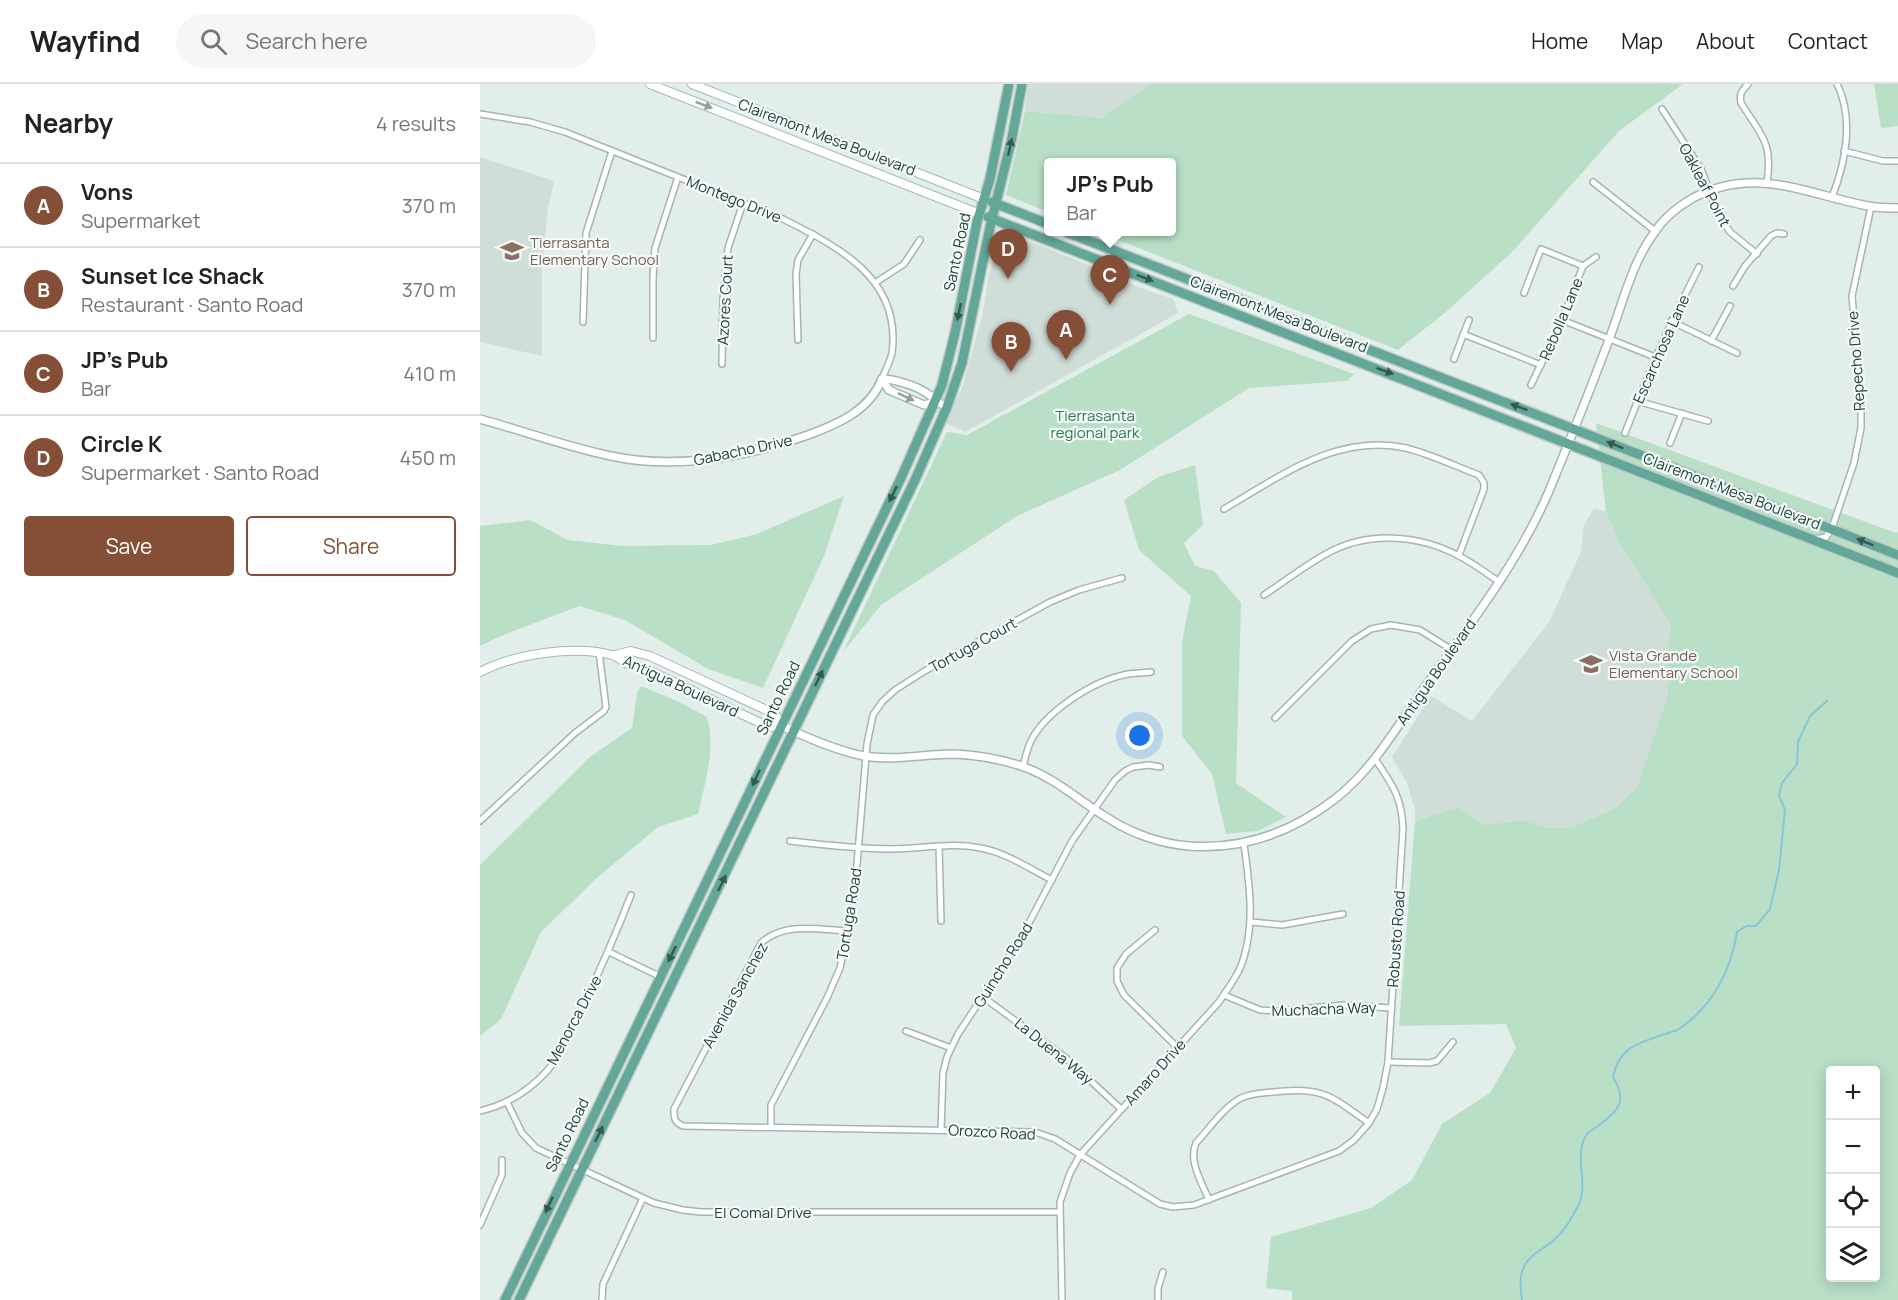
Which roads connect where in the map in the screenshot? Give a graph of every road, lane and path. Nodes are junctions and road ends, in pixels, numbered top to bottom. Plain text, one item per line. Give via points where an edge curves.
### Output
1 (650, 84) edge
2 (692, 84) edge
3 (1009, 84) edge
4 (1022, 84) edge
5 (1748, 84) edge
6 (1837, 84) edge
7 (1662, 109) dead end
8 (480, 114) edge
9 (612, 152) junction
10 (1844, 152) junction
11 (1898, 161) edge
12 (678, 177) junction
13 (1593, 182) dead end
14 (1767, 182) junction
15 (1709, 191) junction
16 (1832, 197) junction
17 (984, 199) junction
18 (743, 203) junction
19 (997, 204) junction
20 (1871, 207) junction
21 (1898, 208) edge
22 (980, 214) junction
23 (993, 218) junction
24 (1044, 222) edge
25 (1655, 231) junction
26 (813, 234) junction
27 (1784, 234) dead end
28 (1079, 236) edge
29 (920, 240) dead end
30 (1757, 254) junction
31 (1596, 257) dead end
32 (1583, 266) junction
33 (1699, 267) dead end
34 (875, 283) junction
35 (1733, 286) dead end
36 (1524, 293) dead end
37 (1730, 306) dead end
38 (1469, 320) dead end
39 (1562, 320) junction
40 (1671, 321) junction
41 (583, 322) dead end
42 (1463, 334) junction
43 (653, 338) dead end
44 (1609, 339) junction
45 (798, 340) dead end
46 (1711, 341) junction
47 (1737, 353) dead end
48 (1654, 357) junction
49 (1454, 359) dead end
50 (722, 364) dead end
51 (1541, 365) junction
52 (882, 379) junction
53 (1531, 385) dead end
54 (1637, 401) junction
55 (935, 402) junction
56 (947, 407) junction
57 (1682, 414) junction
58 (480, 419) edge
59 (1708, 421) dead end
60 (1574, 428) junction
61 (1625, 433) dead end
62 (1568, 442) junction
63 (1670, 443) dead end
64 (1224, 509) dead end
65 (1832, 528) junction
66 (1815, 539) junction
67 (1459, 555) junction
68 (1898, 555) edge
69 (1898, 573) edge
70 (1122, 578) dead end
71 (1498, 581) junction
72 (1264, 595) dead end
73 (1452, 650) junction
74 (599, 652) junction
75 (615, 655) junction
76 (480, 672) edge
77 (1151, 672) dead end
78 (1275, 718) dead end
79 (781, 725) junction
80 (793, 731) junction
81 (866, 756) junction
82 (1375, 759) junction
83 (1023, 766) junction
84 (1160, 767) dead end
85 (1095, 810) junction
86 (480, 821) edge
87 (790, 841) dead end
88 (1244, 844) junction
89 (939, 846) junction
90 (858, 848) junction
91 (1052, 880) junction
92 (631, 895) dead end
93 (1343, 914) dead end
94 (941, 921) dead end
95 (1251, 922) junction
96 (1155, 930) dead end
97 (849, 931) junction
98 (609, 952) junction
99 (661, 977) junction
100 (1224, 995) junction
101 (983, 997) junction
102 (1391, 1008) junction
103 (906, 1031) dead end
104 (1453, 1042) dead end
105 (1177, 1047) junction
106 (951, 1048) junction
107 (1388, 1062) junction
108 (507, 1102) junction
109 (1122, 1109) junction
110 (480, 1111) edge
111 (1369, 1124) junction
112 (683, 1126) joint
113 (771, 1127) junction
114 (941, 1130) junction
115 (1080, 1155) junction
116 (502, 1160) dead end
117 (569, 1164) junction
118 (582, 1169) junction
119 (643, 1198) junction
120 (1209, 1200) junction
121 (1059, 1212) junction
122 (480, 1225) edge
123 (1163, 1272) dead end
124 (505, 1300) edge
125 (519, 1300) edge
126 (602, 1300) edge
127 (1062, 1300) edge
128 (1158, 1300) edge

1 -> 22 main road, Clairemont Mesa Boulevard
2 - 17 main road, Clairemont Mesa Boulevard
3 - 17 main road, Santo Road
19 -> 4 main road, Santo Road
5 - 14 street via 1741,92 1741,103 1766,142 1770,156
6 - 10 street via 1847,112
7 - 15 street, Oakleaf Point via 1701,169
8 - 9 street, Montego Drive via 530,122
9 - 12 street, Montego Drive
9 - 41 street via 586,233
10 - 11 street
10 - 16 street
12 - 18 street, Montego Drive
12 - 43 street via 656,248
13 - 25 street
14 - 15 street, Antigua Boulevard via 1738,183
14 - 16 street, Antigua Boulevard
15 - 25 street, Antigua Boulevard via 1679,207
15 - 30 street, Oakleaf Point via 1730,232
16 - 20 street, Antigua Boulevard
17 - 19 main road, Clairemont Mesa Boulevard
17 - 22 main road, Santo Road
18 - 26 street, Montego Drive
18 - 50 street, Azores Court via 728,248
19 - 23 main road, Santo Road
19 - 24 main road, Clairemont Mesa Boulevard
20 - 21 street, Antigua Boulevard
20 - 65 street, Repecho Drive via 1852,296 1861,428 1854,463
22 - 23 main road, Clairemont Mesa Boulevard
22 -> 55 main road, Santo Road via 955,333
23 - 56 main road, Santo Road via 969,333
23 -> 62 main road, Clairemont Mesa Boulevard
25 - 44 street, Antigua Boulevard via 1638,260
26 - 34 street, Montego Drive via 860,264
26 - 45 street via 798,260 796,274
27 - 30 street via 1771,236
60 -> 28 main road, Clairemont Mesa Boulevard
29 - 34 street via 904,264
30 - 35 street
31 - 32 street, Rebolla Lane
32 - 36 street via 1541,249
32 - 39 street, Rebolla Lane
33 - 40 street, Escarchosa Lane
34 - 52 street, Montego Drive via 882,291 893,330 891,355
37 - 46 street
38 - 42 street
39 - 44 street
39 - 51 street, Rebolla Lane
40 - 46 street
40 - 48 street, Escarchosa Lane
42 - 49 street
42 - 51 street
44 - 48 street
44 - 60 street, Antigua Boulevard
46 - 47 street
48 - 54 street, Escarchosa Lane
51 - 53 street, Rebolla Lane
52 - 55 street via 928,394
52 -> 55 street via 889,390 924,405
52 - 58 street, Gabacho Drive via 862,408 834,425 767,448 709,459 650,461 613,457
54 - 57 street
54 - 61 street, Escarchosa Lane
55 - 56 street
55 -> 79 main road, Santo Road
80 -> 56 main road, Santo Road
57 - 59 street
57 - 63 street
60 - 62 street, Antigua Boulevard
65 -> 60 main road, Clairemont Mesa Boulevard
62 - 66 main road, Clairemont Mesa Boulevard
62 - 71 street, Antigua Boulevard via 1533,526
64 - 67 street via 1313,458 1343,449 1406,448 1479,475 1484,483
65 - 66 street via 1826,537
68 -> 65 main road, Clairemont Mesa Boulevard
66 - 69 main road, Clairemont Mesa Boulevard
67 - 71 street
67 - 72 street via 1419,541 1388,537 1352,542 1326,554
70 - 81 street, Tortuga Court via 1050,602 895,690 873,716
71 - 73 street, Antigua Boulevard
73 - 78 street via 1420,630 1391,625 1371,629 1352,641
73 - 82 street, Antigua Boulevard
74 - 75 main road, Antigua Boulevard
74 - 76 main road, Antigua Boulevard via 550,652
74 - 86 street via 604,711
75 - 79 main road, Antigua Boulevard via 627,664 646,669 769,727
75 - 79 main road, Antigua Boulevard via 631,651 650,656 775,714
77 - 83 street via 1109,680 1064,704 1042,724 1030,743
79 - 80 main road, Antigua Boulevard
79 -> 99 main road, Santo Road
80 - 81 street, Antigua Boulevard via 830,748
118 -> 80 main road, Santo Road
81 - 83 street, Antigua Boulevard via 954,754
81 - 90 street, Tortuga Road
82 - 88 street, Antigua Boulevard via 1351,786 1300,822
82 - 102 street, Robusto Road via 1395,789 1402,814
83 - 85 street, Antigua Boulevard via 1065,787
84 - 85 street, Guincho Road via 1149,765 1125,771
85 - 88 street, Antigua Boulevard via 1146,837 1186,846
85 - 91 street, Guincho Road via 1072,841
87 - 90 street
88 - 95 street, Amaro Drive
89 - 90 street
89 - 91 street via 990,850
89 - 94 street
90 - 97 street, Tortuga Road
91 - 101 street, Guincho Road
92 - 98 street, Menorca Drive
93 - 95 street via 1282,925
95 - 100 street, Amaro Drive via 1244,958
96 - 105 street via 1126,954 1117,968 1117,981 1124,995
97 - 112 street, Avenida Sanchez via 789,928 761,943 674,1109 674,1118
97 - 113 street, Tortuga Road via 827,998 771,1105
98 - 99 street
98 - 108 street, Menorca Drive via 564,1046 548,1070
99 - 117 main road, Santo Road
100 - 102 street, Muchacha Way via 1260,1010 1344,1005
100 - 105 street, Amaro Drive
101 - 106 street, Guincho Road
101 - 109 street, La Duena Way via 1066,1058
102 - 107 street, Robusto Road
103 - 106 street
104 - 107 street via 1437,1061
105 - 109 street, Amaro Drive
106 - 114 street, Guincho Road via 944,1073
107 - 111 street, Robusto Road
108 - 110 street, Menorca Drive
108 - 117 street, El Comal Drive via 527,1141
109 - 115 street, Amaro Drive
111 - 120 street, Orozco Road via 1339,1151
111 - 120 street via 1335,1098 1319,1092 1298,1089 1240,1098 1192,1150
112 - 113 street, Orozco Road
113 - 114 street, Orozco Road
114 - 115 street, Orozco Road via 1035,1132
115 - 120 street, Orozco Road via 1160,1204 1173,1207
115 - 121 street, Amaro Drive via 1070,1173
116 - 122 street via 502,1175
117 - 118 street, El Comal Drive
117 -> 124 main road, Santo Road
118 - 119 street, El Comal Drive
118 - 125 main road, Santo Road
119 - 121 street, El Comal Drive via 701,1212
119 - 126 street via 603,1284
121 - 127 street, Amaro Drive
123 - 128 street

